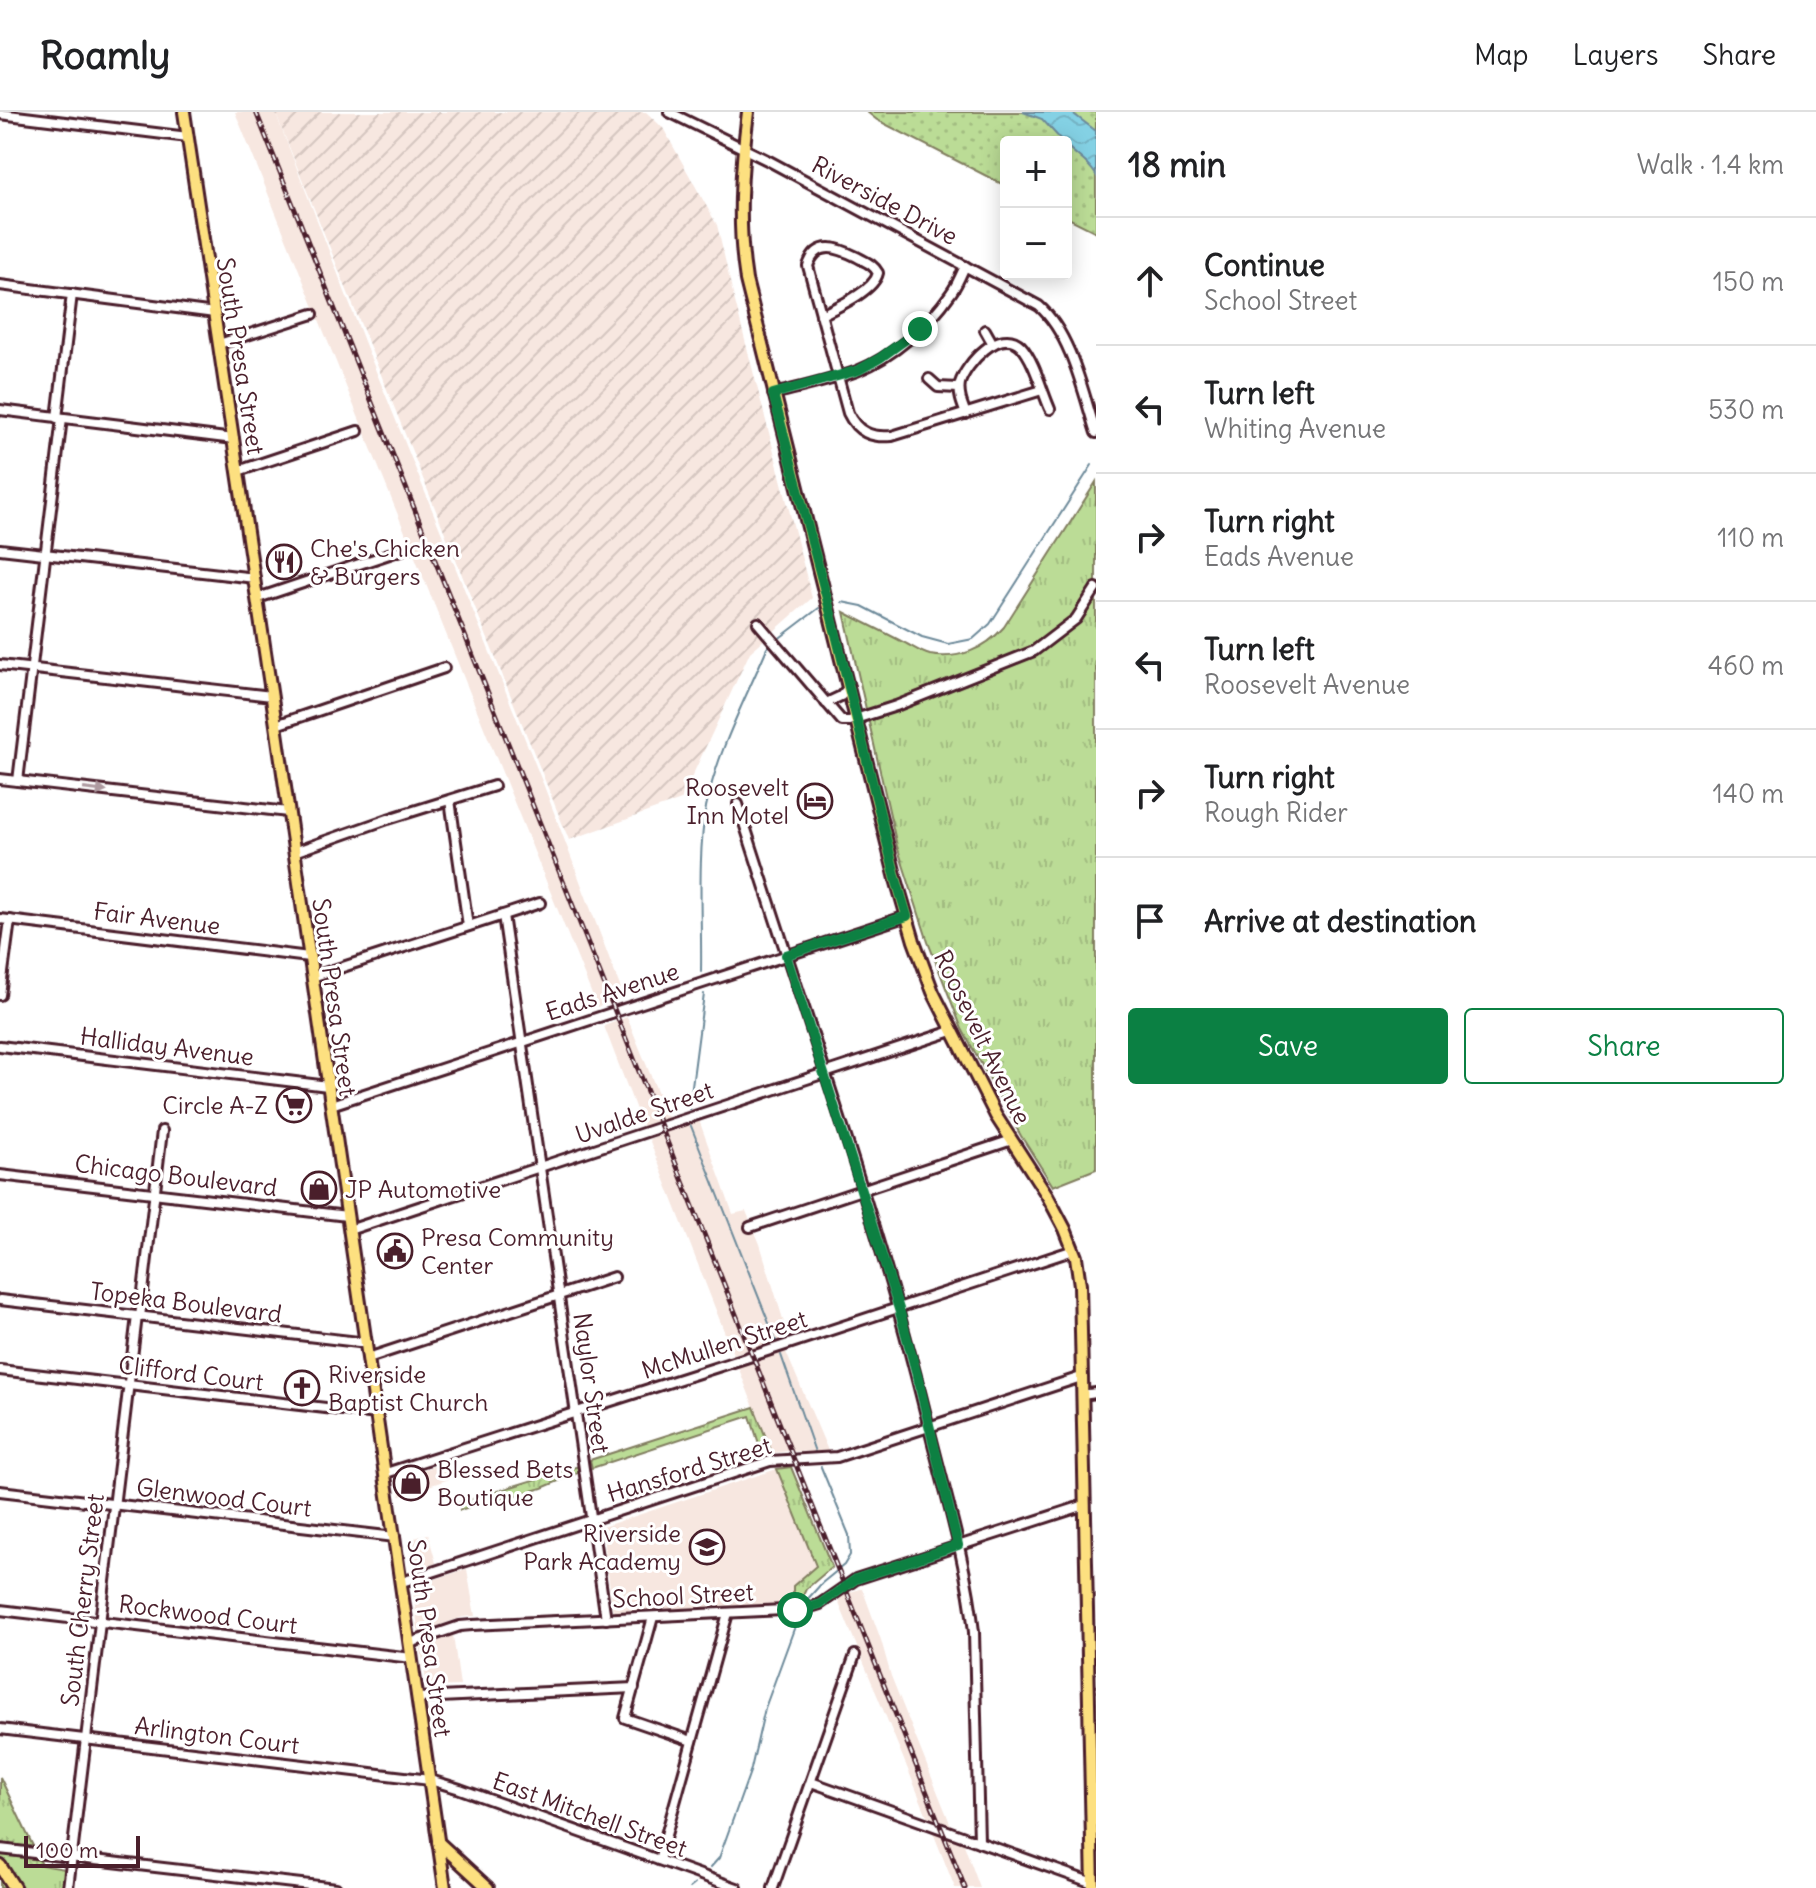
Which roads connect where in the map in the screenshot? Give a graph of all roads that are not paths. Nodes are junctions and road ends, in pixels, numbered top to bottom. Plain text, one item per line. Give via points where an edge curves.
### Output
1 (184, 112) edge
2 (669, 112) edge
3 (748, 112) edge
4 (0, 114) edge
5 (188, 137) junction
6 (744, 148) junction
7 (965, 266) junction
8 (0, 285) edge
9 (72, 294) junction
10 (215, 313) junction
11 (313, 314) dead end
12 (821, 315) junction
13 (985, 330) dead end
14 (219, 344) junction
15 (993, 344) junction
16 (838, 376) junction
17 (929, 379) dead end
18 (959, 388) junction
19 (1042, 390) junction
20 (773, 394) junction
21 (1050, 409) dead end
22 (0, 410) edge
23 (966, 414) junction
24 (59, 418) junction
25 (358, 431) dead end
26 (1096, 433) edge
27 (234, 439) junction
28 (238, 471) junction
29 (410, 547) dead end
30 (0, 549) edge
31 (46, 554) junction
32 (255, 578) junction
33 (1096, 588) edge
34 (258, 598) junction
35 (758, 623) dead end
36 (0, 665) edge
37 (32, 668) junction
38 (444, 668) dead end
39 (849, 687) junction
40 (272, 696) junction
41 (826, 703) junction
42 (857, 720) junction
43 (276, 725) junction
44 (0, 779) edge
45 (18, 781) junction
46 (494, 786) dead end
47 (450, 800) junction
48 (738, 804) dead end
49 (288, 812) junction
50 (294, 852) junction
51 (540, 903) dead end
52 (503, 915) junction
53 (907, 916) junction
54 (5, 920) edge
55 (468, 926) junction
56 (786, 955) junction
57 (309, 957) junction
58 (312, 977) junction
59 (0, 995) edge
60 (952, 1031) junction
61 (522, 1042) junction
62 (0, 1046) edge
63 (824, 1073) junction
64 (328, 1086) junction
65 (331, 1105) junction
66 (162, 1131) dead end
67 (1012, 1140) junction
68 (540, 1168) junction
69 (0, 1175) edge
70 (862, 1190) junction
71 (155, 1193) junction
72 (347, 1216) junction
73 (750, 1227) dead end
74 (349, 1230) junction
75 (1074, 1250) junction
76 (614, 1277) dead end
77 (558, 1295) junction
78 (0, 1300) edge
79 (899, 1309) junction
80 (139, 1317) junction
81 (367, 1343) junction
82 (368, 1358) junction
83 (0, 1370) edge
84 (1081, 1377) junction
85 (129, 1386) junction
86 (1096, 1393) edge
87 (1082, 1395) junction
88 (576, 1412) junction
89 (377, 1414) junction
90 (929, 1427) junction
91 (386, 1473) junction
92 (1090, 1478) edge
93 (0, 1491) edge
94 (113, 1504) junction
95 (1085, 1505) junction
96 (591, 1520) junction
97 (395, 1537) junction
98 (958, 1545) junction
99 (1091, 1561) edge
100 (402, 1582) junction
101 (0, 1610) edge
102 (728, 1613) junction
103 (653, 1617) junction
104 (606, 1619) junction
105 (100, 1622) junction
106 (410, 1643) junction
107 (855, 1655) dead end
108 (412, 1658) junction
109 (634, 1688) junction
110 (1092, 1694) edge
111 (418, 1698) junction
112 (0, 1729) edge
113 (85, 1739) junction
114 (692, 1741) junction
115 (430, 1780) junction
116 (811, 1782) junction
117 (1094, 1819) edge
118 (438, 1842) junction
119 (979, 1842) junction
120 (0, 1849) edge
121 (71, 1857) junction
122 (659, 1860) junction
123 (0, 1866) edge
124 (1093, 1886) edge
125 (13, 1888) edge
126 (68, 1888) edge
127 (336, 1888) edge
128 (445, 1888) edge
129 (488, 1888) edge
130 (737, 1888) edge
131 (773, 1888) edge

1 - 5 main road, South Presa Street
2 - 6 street, Riverside Drive
3 - 6 main road, Roosevelt Avenue
4 - 5 street
5 - 10 main road, South Presa Street
6 - 7 street, Riverside Drive
6 - 20 main road, Roosevelt Avenue via 740,247
7 - 16 street via 952,292 920,329 880,358
7 - 26 street, Riverside Drive via 1050,315 1065,338
8 - 9 street
9 - 10 street
9 - 24 street
10 - 14 main road, South Presa Street
11 - 14 street
12 - 12 street via 808,266 813,256 834,247 874,266 876,280 865,291
12 - 16 street
13 - 15 street
14 - 27 main road, South Presa Street
15 - 18 street via 970,365
15 - 19 street via 1007,340 1021,347
16 - 20 street
16 - 23 street via 852,421 874,436 892,436
17 - 18 street via 938,387
18 - 23 street
19 - 21 street
19 - 23 street
20 - 39 main road, Roosevelt Avenue
22 - 24 street
24 - 27 street
24 - 31 street
25 - 28 street
27 - 28 main road, South Presa Street
28 - 32 main road, South Presa Street
29 - 34 street
30 - 31 street
31 - 32 street
31 - 37 street
32 - 34 main road, South Presa Street
33 - 42 street via 1076,619 1034,651
34 - 40 main road, South Presa Street
35 - 41 street
36 - 37 street
37 - 40 street
37 - 45 street
38 - 43 street
39 - 41 street
39 - 42 main road, Roosevelt Avenue
40 - 43 main road, South Presa Street
41 - 42 street via 842,721
42 - 53 main road, Roosevelt Avenue
43 - 49 main road, South Presa Street
44 - 45 street
45 -> 49 street
46 - 47 street
47 - 50 street
47 - 55 street
48 - 56 street
49 - 50 main road, South Presa Street
50 - 57 main road, South Presa Street
51 - 52 street
52 - 55 street
52 - 61 street, Naylor Street
53 - 56 street, Eads Avenue
53 - 60 main road, Roosevelt Avenue
54 - 57 street, Fair Avenue
54 - 59 street
55 - 58 street
56 - 61 street, Eads Avenue
56 - 63 street
57 - 58 main road, South Presa Street
58 - 64 main road, South Presa Street
60 - 63 street, Uvalde Street
60 - 67 main road, Roosevelt Avenue
61 - 65 street, Eads Avenue
61 - 68 street, Naylor Street
62 - 64 street, Halliday Avenue
63 - 68 street, Uvalde Street
63 - 70 street
64 - 65 main road, South Presa Street
65 - 72 main road, South Presa Street
66 - 71 street, South Cherry Street
67 - 70 street
67 - 75 main road, Roosevelt Avenue
68 - 74 street, Uvalde Street
68 - 77 street, Naylor Street
69 - 71 street, Chicago Boulevard
70 - 73 street
70 - 79 street
71 - 72 street, Chicago Boulevard
71 - 80 street, South Cherry Street
72 - 74 main road, South Presa Street
74 - 81 main road, South Presa Street
75 - 79 street, McMullen Street
75 - 84 main road, Roosevelt Avenue via 1080,1285
76 - 77 street
77 - 82 street
77 - 88 street, Naylor Street
78 - 80 street, Topeka Boulevard
79 - 88 street, McMullen Street
79 - 90 street
80 - 81 street, Topeka Boulevard
80 - 85 street, South Cherry Street
81 - 82 main road, South Presa Street
82 - 89 main road, South Presa Street
83 - 85 street, Clifford Court
84 - 87 main road, Roosevelt Avenue
84 - 90 street, Hansford Street
85 - 89 street, Clifford Court
85 - 94 street, South Cherry Street
86 - 87 street
87 - 92 main road, Roosevelt Avenue
88 - 91 street, McMullen Street
88 - 96 street, Naylor Street
89 - 91 main road, South Presa Street
90 - 96 street, Hansford Street via 837,1457 770,1461
90 - 98 street
91 - 97 main road, South Presa Street
92 - 95 main road, Roosevelt Avenue
93 - 94 street, Glenwood Court
94 - 97 street, Glenwood Court
94 - 105 street, South Cherry Street
95 - 98 street, School Street
95 - 99 main road, Roosevelt Avenue
96 - 100 street, Hansford Street
96 - 104 street, Naylor Street
97 - 100 main road, South Presa Street
98 - 102 street, School Street via 856,1579 812,1608
98 - 119 street via 974,1632
99 - 110 main road, Roosevelt Avenue
100 - 106 main road, South Presa Street
101 - 105 street, Rockwood Court
102 - 103 street, School Street
102 - 114 street
103 - 104 street, School Street
103 - 109 street
104 - 106 street, School Street via 460,1626
105 - 108 street, Rockwood Court
105 - 113 street, South Cherry Street
106 - 108 main road, South Presa Street
107 - 116 street
108 - 111 main road, South Presa Street
109 - 111 street
109 - 114 street via 625,1718
110 - 117 main road, Roosevelt Avenue
111 - 115 main road, South Presa Street
112 - 113 street, Arlington Court
113 - 115 street, Arlington Court
113 - 121 street, South Cherry Street
114 - 122 street
115 - 118 main road, South Presa Street
115 - 122 street, East Mitchell Street
116 - 119 street
116 - 131 street
117 - 124 main road, Roosevelt Avenue
118 - 128 main road, South Presa Street
118 - 129 main road
119 - 124 street
120 - 121 street
121 - 126 street, South Cherry Street
121 - 127 street
122 - 130 street, East Mitchell Street
123 - 125 highway

